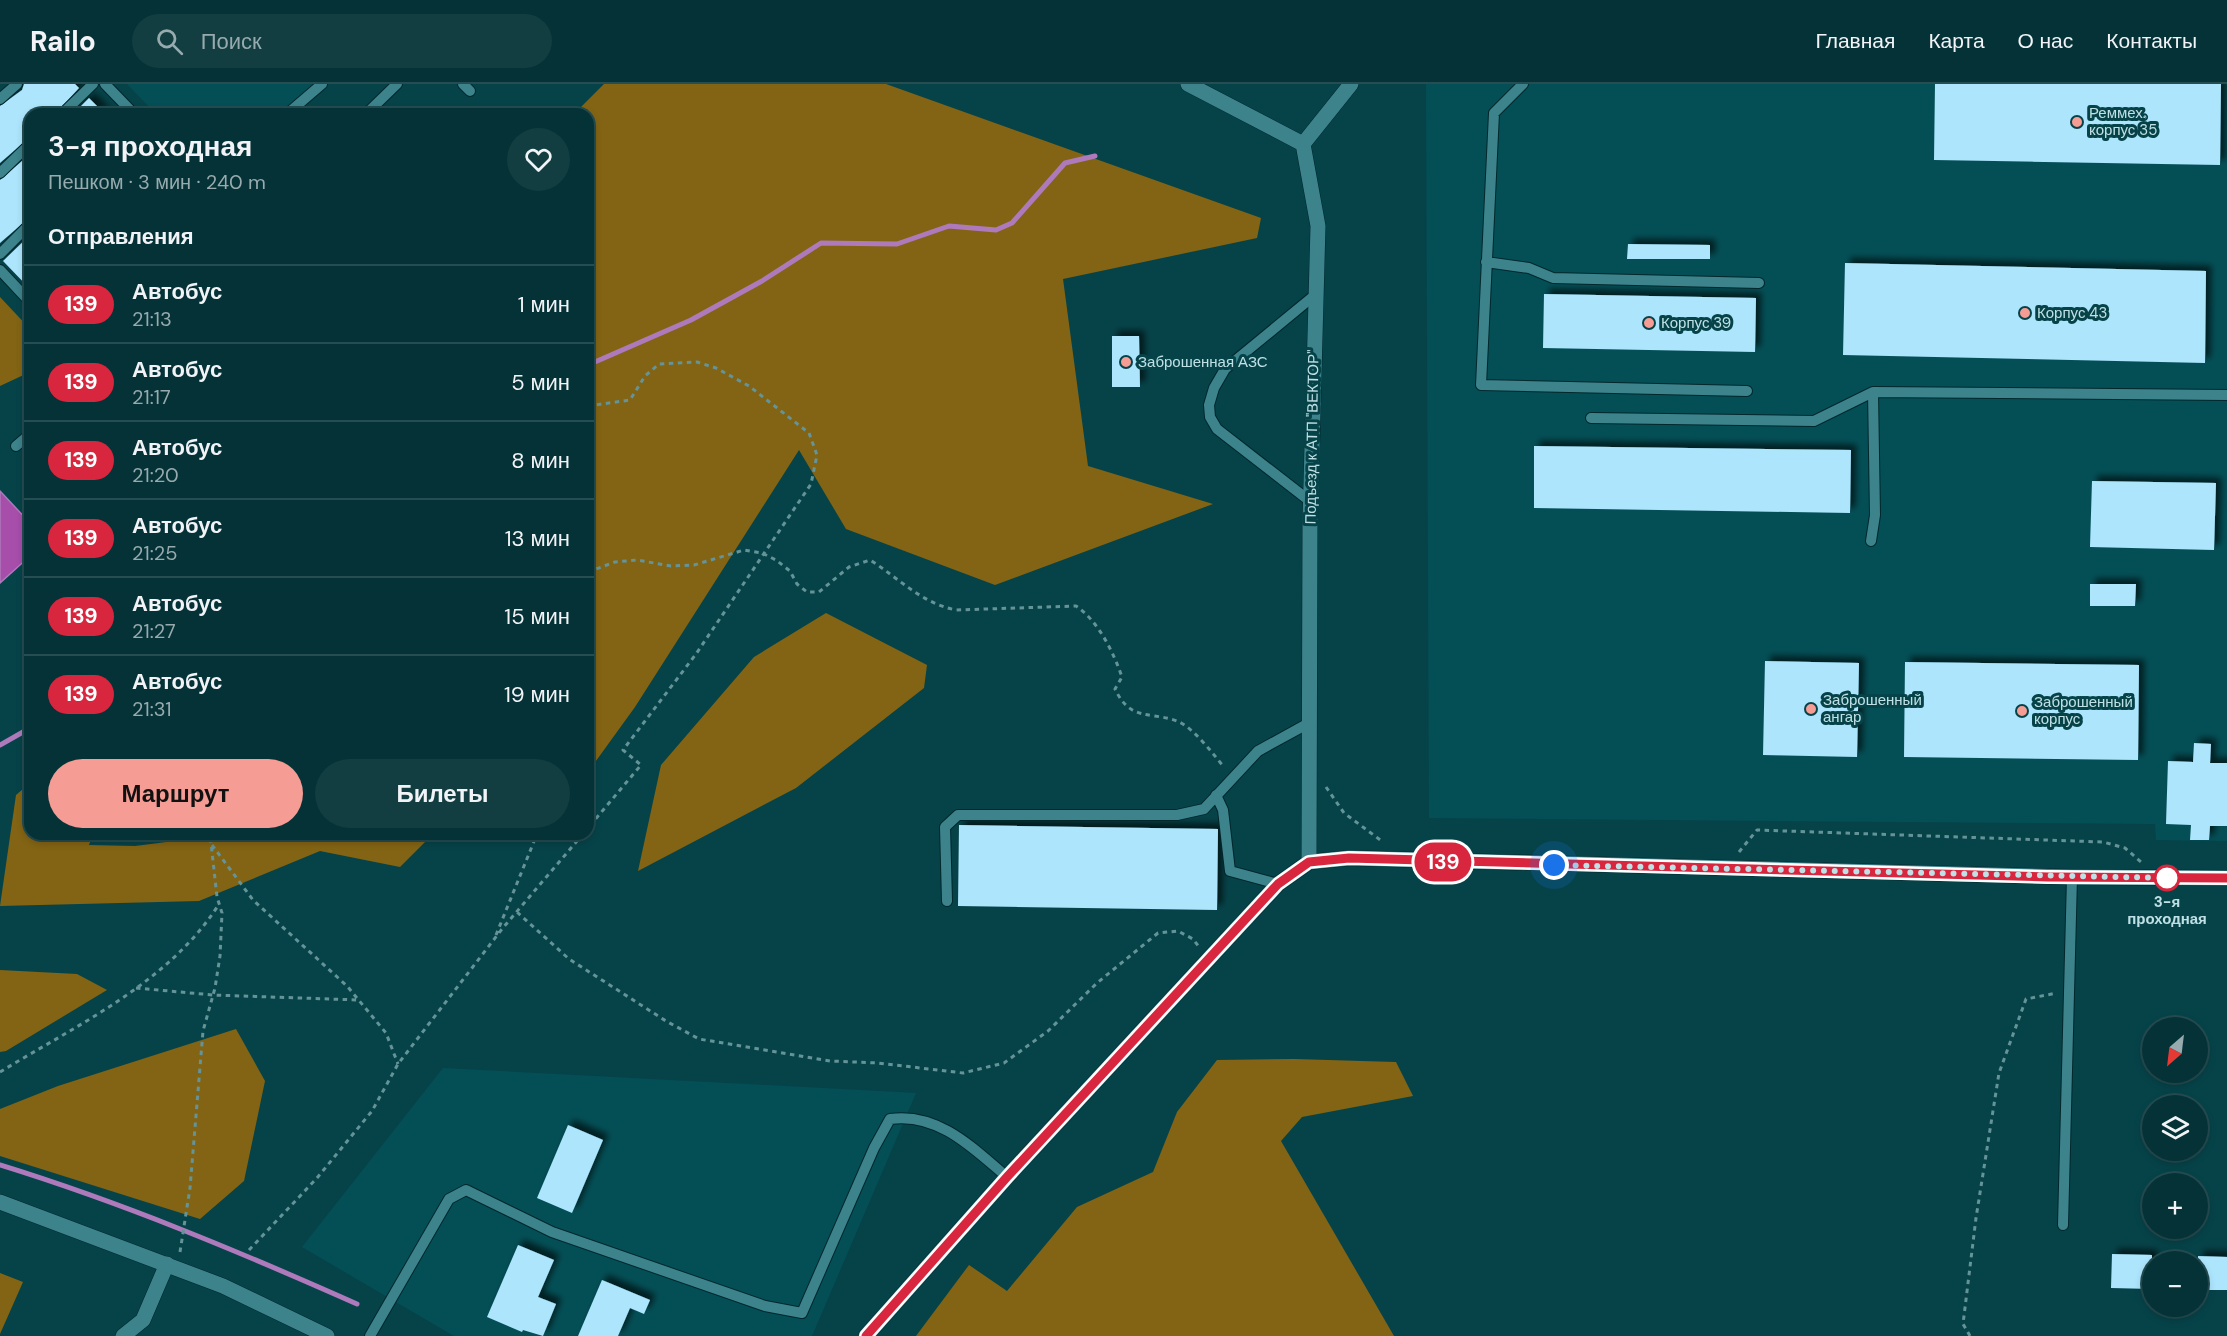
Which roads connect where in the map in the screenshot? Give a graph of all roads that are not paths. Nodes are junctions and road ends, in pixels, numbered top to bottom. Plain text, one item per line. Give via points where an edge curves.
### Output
1 (17, 84) edge
2 (93, 84) edge
3 (105, 84) edge
4 (322, 84) edge
5 (398, 84) edge
6 (1188, 84) edge
7 (1351, 84) edge
8 (1523, 84) edge
9 (0, 99) edge
10 (68, 108) edge
11 (128, 108) edge
12 (294, 108) edge
13 (372, 108) edge
14 (1303, 144) junction
15 (24, 150) edge
16 (0, 173) edge
17 (24, 230) edge
18 (0, 254) edge
19 (1486, 262) junction
20 (0, 270) edge
21 (1759, 283) dead end
22 (1315, 295) junction
23 (24, 296) edge
24 (1747, 392) dead end
25 (1873, 393) junction
26 (2227, 395) edge
27 (1591, 418) dead end
28 (24, 440) edge
29 (16, 447) dead end
30 (1311, 502) junction
31 (1870, 541) dead end
32 (1309, 723) junction
33 (1216, 795) junction
34 (1309, 862) junction
35 (2072, 877) junction
36 (2227, 878) edge
37 (1278, 884) junction
38 (947, 901) dead end
39 (1007, 1177) junction
40 (0, 1202) edge
41 (2063, 1225) dead end
42 (172, 1266) junction
43 (320, 1334) edge
44 (123, 1336) edge
45 (370, 1336) edge
46 (866, 1336) edge

1 - 9 lane
2 - 10 lane
3 - 11 lane
4 - 12 lane
5 - 13 lane
6 - 14 main road
7 - 14 main road
8 - 19 lane via 1494,113
14 - 22 main road, Подъезд к АТП "ВЕКТОР" via 1318,226
15 - 16 lane
17 - 18 lane
19 - 21 lane via 1529,268 1553,278
19 - 24 lane via 1480,385
20 - 23 lane
22 - 30 main road, Подъезд к АТП "ВЕКТОР"
22 - 30 lane via 1225,369 1209,405 1209,417 1217,429
25 - 26 lane
25 - 27 lane via 1814,422
25 - 31 lane via 1875,515
28 - 29 lane
30 - 32 main road, Подъезд к АТП "ВЕКТОР"
32 - 33 lane via 1258,751
32 - 34 main road, Подъезд к АТП "ВЕКТОР"
33 - 37 lane via 1223,810 1230,871
33 - 38 lane via 1204,809 1177,815 958,814 945,827
34 - 35 main road via 1349,858
34 - 37 main road
35 - 36 main road
35 - 41 lane
37 - 39 main road
39 - 45 lane via 963,1139 939,1125 905,1117 890,1119 802,1313 765,1306 552,1232 466,1190 449,1199
39 - 46 main road
40 - 42 main road
42 - 43 main road via 223,1286
42 - 44 main road via 143,1320

